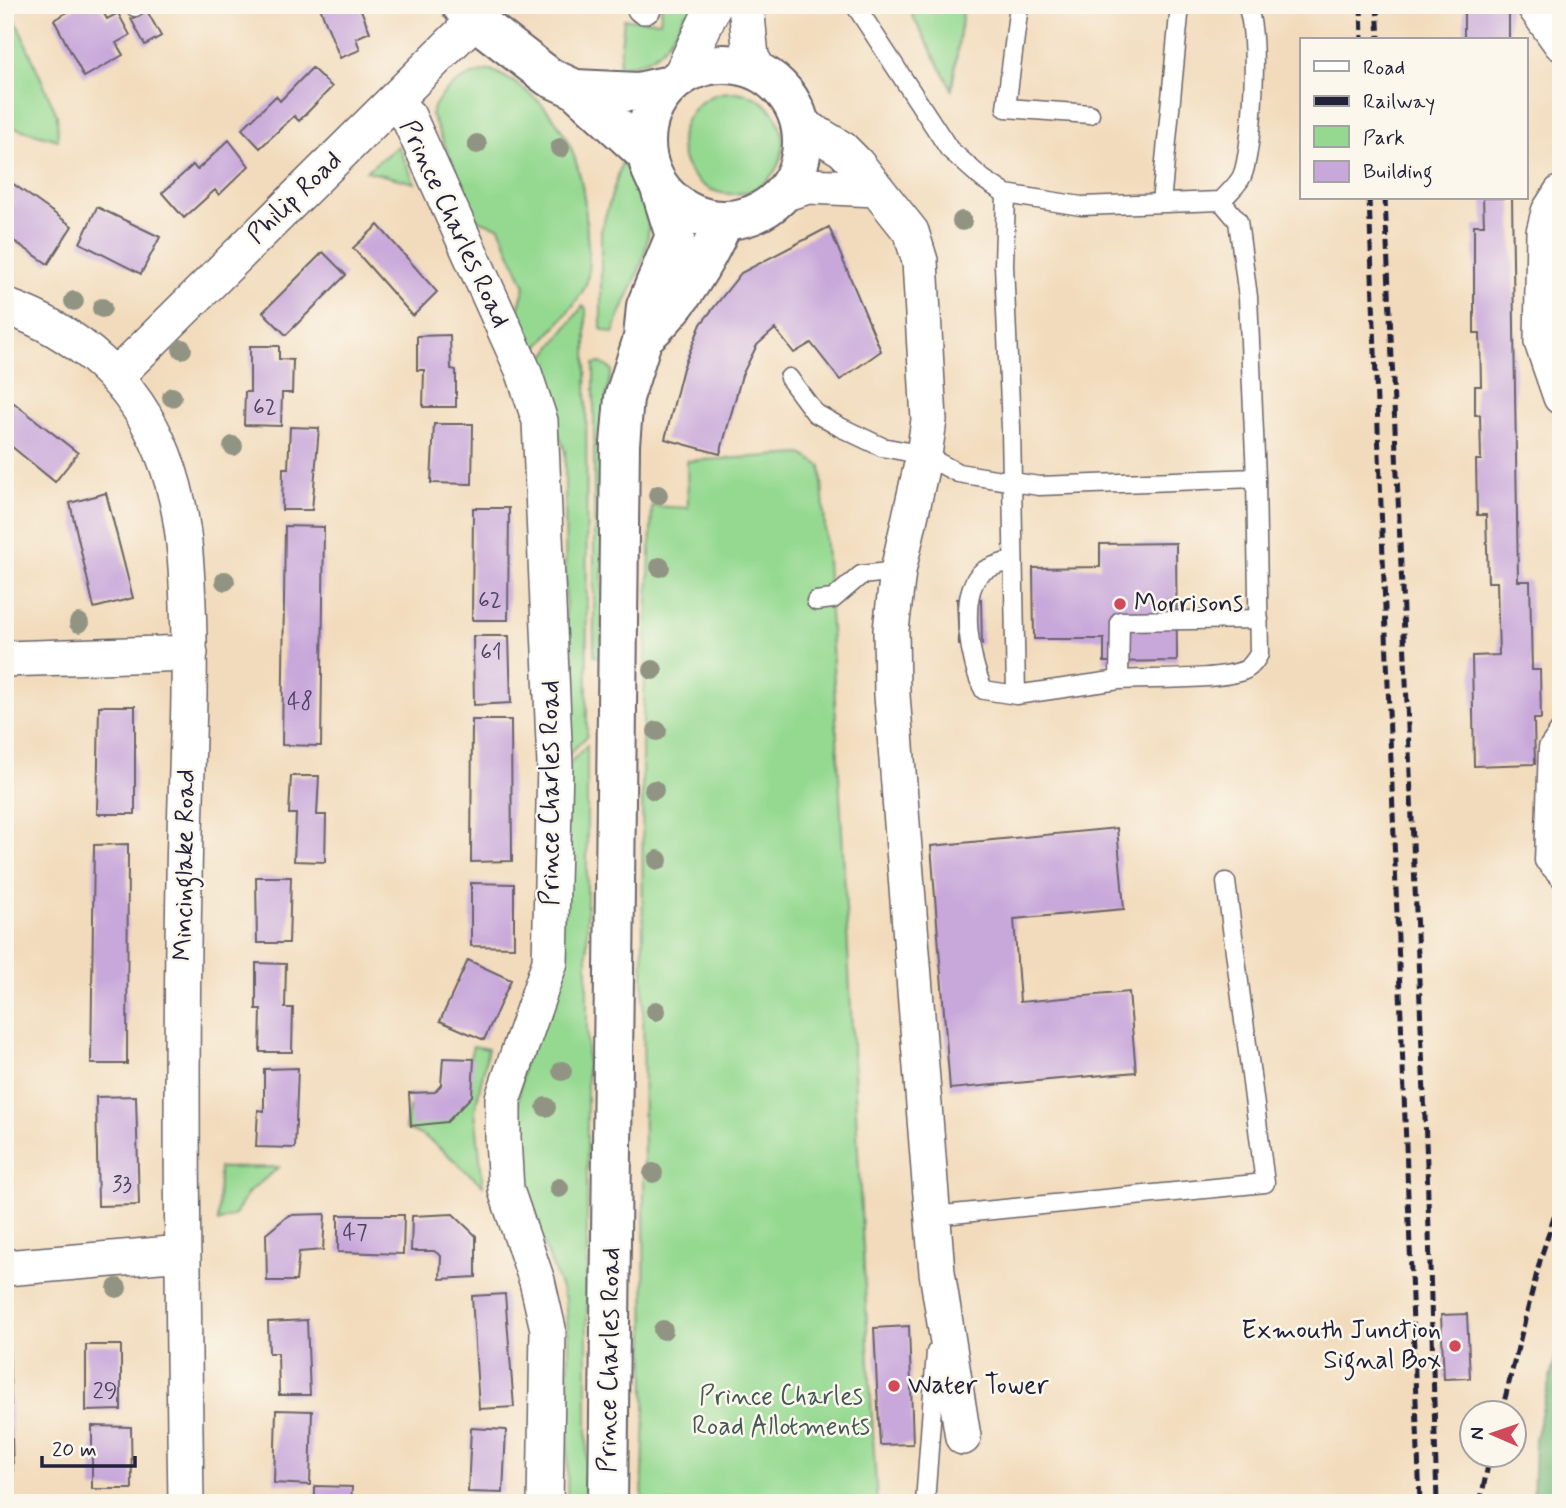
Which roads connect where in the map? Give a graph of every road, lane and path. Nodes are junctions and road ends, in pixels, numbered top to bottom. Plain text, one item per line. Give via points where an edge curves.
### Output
1 (714, 5) edge
2 (746, 5) edge
3 (855, 5) edge
4 (1019, 5) edge
5 (1181, 5) edge
6 (1246, 5) edge
7 (1534, 5) edge
8 (468, 13) edge
9 (1561, 43) edge
10 (760, 73) junction
11 (675, 81) junction
12 (575, 89) junction
13 (394, 104) junction
14 (1090, 114) dead end
15 (800, 123) junction
16 (646, 154) junction
17 (660, 188) junction
18 (877, 189) junction
19 (1561, 193) edge
20 (782, 194) junction
21 (1006, 194) junction
22 (1221, 201) junction
23 (1161, 203) junction
24 (724, 221) junction
25 (5, 306) edge
26 (643, 338) junction
27 (116, 376) junction
28 (789, 378) dead end
29 (1561, 397) edge
30 (924, 455) junction
31 (1256, 478) junction
32 (1011, 484) junction
33 (1013, 560) junction
34 (898, 571) junction
35 (816, 601) dead end
36 (1259, 619) junction
37 (190, 653) junction
38 (5, 660) edge
39 (1119, 680) junction
40 (1016, 695) junction
41 (1561, 728) edge
42 (1561, 879) edge
43 (1226, 882) dead end
44 (933, 1216) junction
45 (183, 1254) junction
46 (5, 1268) edge
47 (937, 1272) junction
48 (963, 1437) dead end
49 (186, 1503) edge
50 (545, 1503) edge
51 (608, 1503) edge
52 (925, 1503) edge

1 - 11 street
2 - 10 street via 751,57
3 - 21 lane via 949,149
4 - 14 lane via 1006,108
5 - 23 lane
6 - 22 lane via 1255,46 1250,122 1243,175
7 - 9 street
8 - 12 street via 549,77
8 - 13 street, Philip Road
10 - 11 street via 734,65 706,66
10 - 15 street via 778,86
11 - 12 street via 638,92
11 - 16 street via 650,116
12 - 16 street
13 - 27 street, Philip Road
13 - 50 street, Prince Charles Road via 408,116 523,370 540,421 555,765 550,962 503,1098 503,1111 506,1190 548,1329
15 - 18 street via 842,149
15 - 20 street via 800,160
16 - 17 street
17 - 24 street via 689,212
17 - 26 street, Prince Charles Road via 675,236 646,306
18 - 20 street via 808,186
18 - 30 street via 911,232 920,261 928,370
19 - 29 street via 1544,232 1542,342
20 - 24 street via 755,213
21 - 23 lane via 1081,206
21 - 32 lane
22 - 23 lane
22 - 31 lane via 1238,221 1248,296
24 - 26 street, Prince Charles Road via 709,254 664,320
25 - 27 street, Mincinglake Road via 42,319
26 - 51 street, Prince Charles Road via 624,398 620,444
27 - 37 street, Mincinglake Road via 149,425 174,488 185,531
28 - 30 lane via 815,412 840,427 882,447
30 - 32 lane via 958,473
30 - 34 street
31 - 32 lane
31 - 36 lane
32 - 33 lane
33 - 40 lane
33 - 40 lane via 983,571 972,585 970,652 984,690
34 - 35 lane via 861,575 833,599
34 - 44 street via 891,630 892,695
36 - 39 lane via 1259,654 1243,671
36 - 39 lane via 1120,621
37 - 38 street
37 - 45 street, Mincinglake Road
39 - 40 lane
41 - 42 lane via 1548,747 1544,861
43 - 44 lane via 1265,1183
44 - 47 street
45 - 46 street
45 - 49 street, Mincinglake Road
47 - 48 street
47 - 52 lane via 935,1393

